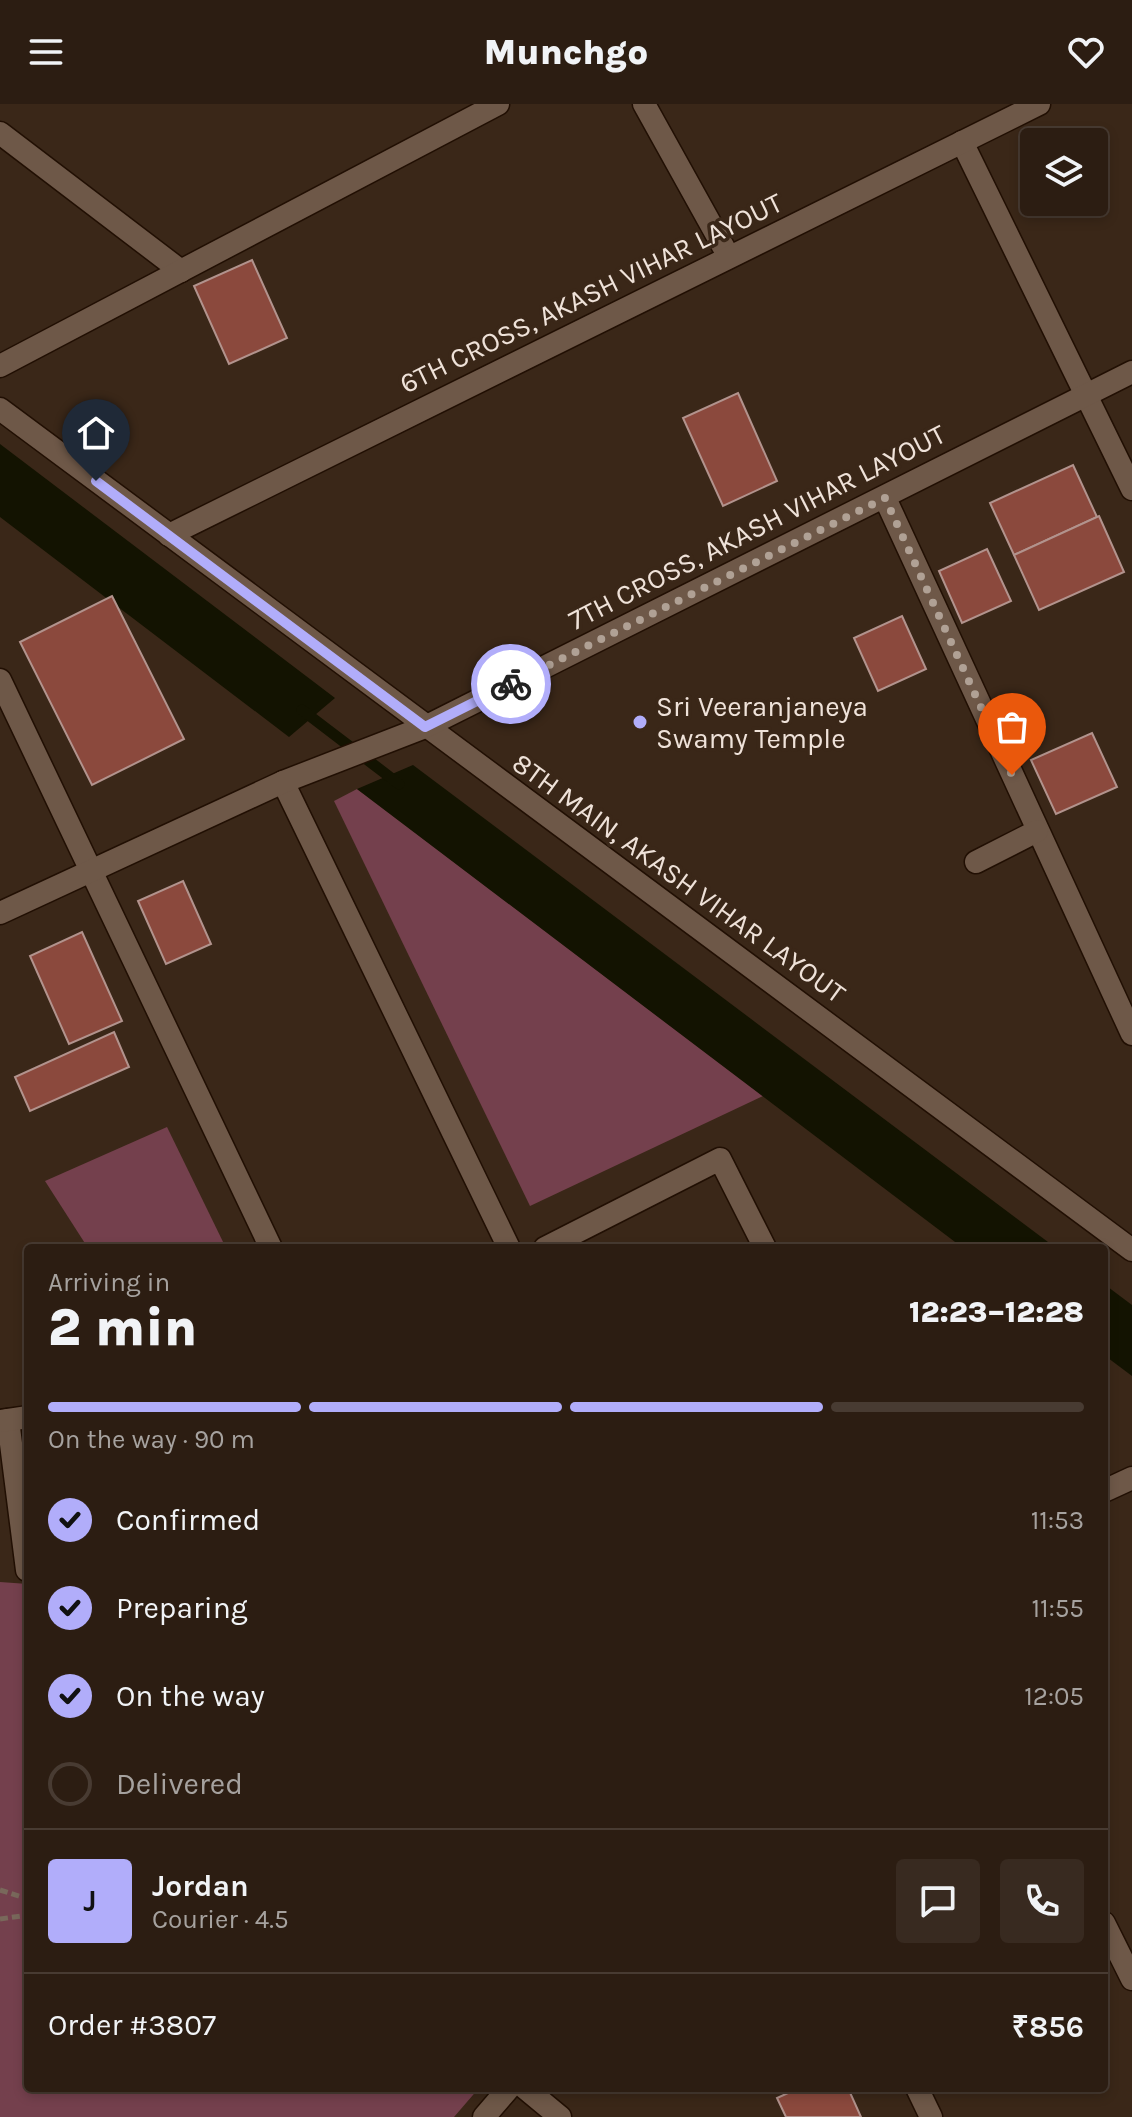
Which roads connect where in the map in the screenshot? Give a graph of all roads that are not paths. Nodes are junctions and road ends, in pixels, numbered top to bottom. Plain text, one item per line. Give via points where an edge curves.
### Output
1 (498, 104) edge
2 (644, 104) edge
3 (1039, 104) edge
4 (0, 133) edge
5 (962, 142) junction
6 (729, 257) junction
7 (181, 271) junction
8 (0, 366) edge
9 (1132, 372) edge
10 (1087, 393) junction
11 (0, 409) edge
12 (1132, 489) edge
13 (885, 498) junction
14 (169, 535) junction
15 (0, 680) edge
16 (416, 731) junction
17 (283, 782) junction
18 (1037, 831) junction
19 (976, 862) dead end
20 (93, 871) junction
21 (0, 913) edge
22 (1132, 1034) edge
23 (269, 1244) edge
24 (507, 1244) edge
25 (553, 1244) edge
26 (763, 1244) edge
27 (1132, 1250) edge
28 (12, 1419) edge
29 (1132, 1478) edge
30 (1108, 1489) edge
31 (24, 1540) edge
32 (1108, 1931) edge
33 (1132, 1979) edge
34 (506, 2092) edge
35 (530, 2092) edge
36 (919, 2092) edge
37 (484, 2117) edge
38 (560, 2117) edge
39 (931, 2117) edge

1 - 7 street
2 - 6 street
3 - 5 street, 6TH CROSS, AKASH VIHAR LAYOUT
4 - 7 street
5 - 6 street, 6TH CROSS, AKASH VIHAR LAYOUT
5 - 10 street
6 - 14 street, 6TH CROSS, AKASH VIHAR LAYOUT
7 - 8 street
9 - 10 street, 7TH CROSS, AKASH VIHAR LAYOUT
10 - 12 street
10 - 13 street, 7TH CROSS, AKASH VIHAR LAYOUT
11 - 14 street, 8TH MAIN, AKASH VIHAR LAYOUT
13 - 16 street, 7TH CROSS, AKASH VIHAR LAYOUT
13 - 18 street
14 - 16 street, 8TH MAIN, AKASH VIHAR LAYOUT
15 - 20 street
16 - 17 street, 7TH CROSS, AKASH VIHAR LAYOUT
16 - 27 street, 8TH MAIN, AKASH VIHAR LAYOUT
17 - 20 street, 7TH CROSS, AKASH VIHAR LAYOUT
17 - 24 street
18 - 19 street
18 - 22 street
20 - 21 street, 7TH CROSS, AKASH VIHAR LAYOUT
20 - 23 street
25 - 26 street via 720,1159
28 - 31 street
29 - 30 street
32 - 33 street
34 - 37 street
35 - 38 street
36 - 39 street

